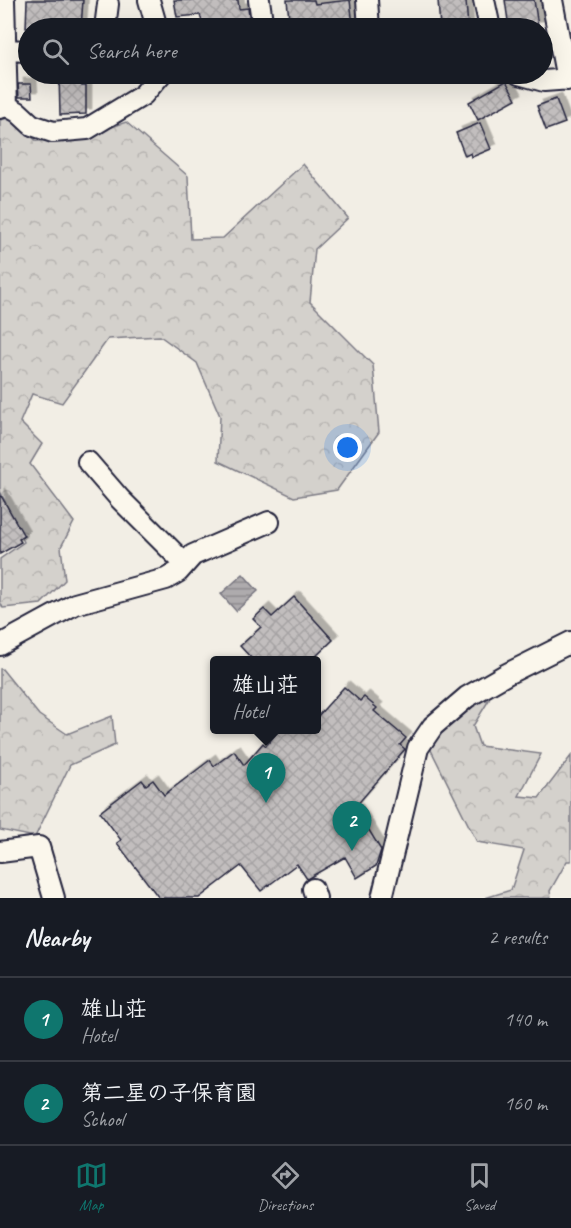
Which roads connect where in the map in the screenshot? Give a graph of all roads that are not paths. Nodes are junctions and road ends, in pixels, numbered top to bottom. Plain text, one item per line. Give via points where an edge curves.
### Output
1 (4, 0) edge
2 (148, 0) edge
3 (259, 0) edge
4 (367, 0) edge
5 (484, 0) edge
6 (552, 0) edge
7 (108, 4) dead end
8 (106, 18) edge
9 (154, 18) edge
10 (262, 18) edge
11 (368, 18) edge
12 (488, 18) edge
13 (6, 50) junction
14 (18, 51) edge
15 (569, 79) edge
16 (553, 80) edge
17 (152, 84) edge
18 (4, 107) edge
19 (88, 462) dead end
20 (269, 522) dead end
21 (185, 564) junction
22 (571, 642) edge
23 (0, 645) edge
24 (0, 852) edge
25 (54, 898) edge
26 (382, 898) edge

1 - 13 street
2 - 9 street
3 - 10 street
4 - 11 street
5 - 12 street
6 - 15 street
7 - 8 street
13 - 14 street
13 - 18 street
15 - 16 street
17 - 18 street via 143,95 87,129 53,132 32,125 18,112
19 - 21 street
20 - 21 street via 193,555
21 - 23 street via 166,579 75,604
22 - 26 street via 467,697 433,726 418,748
24 - 25 street via 39,847

